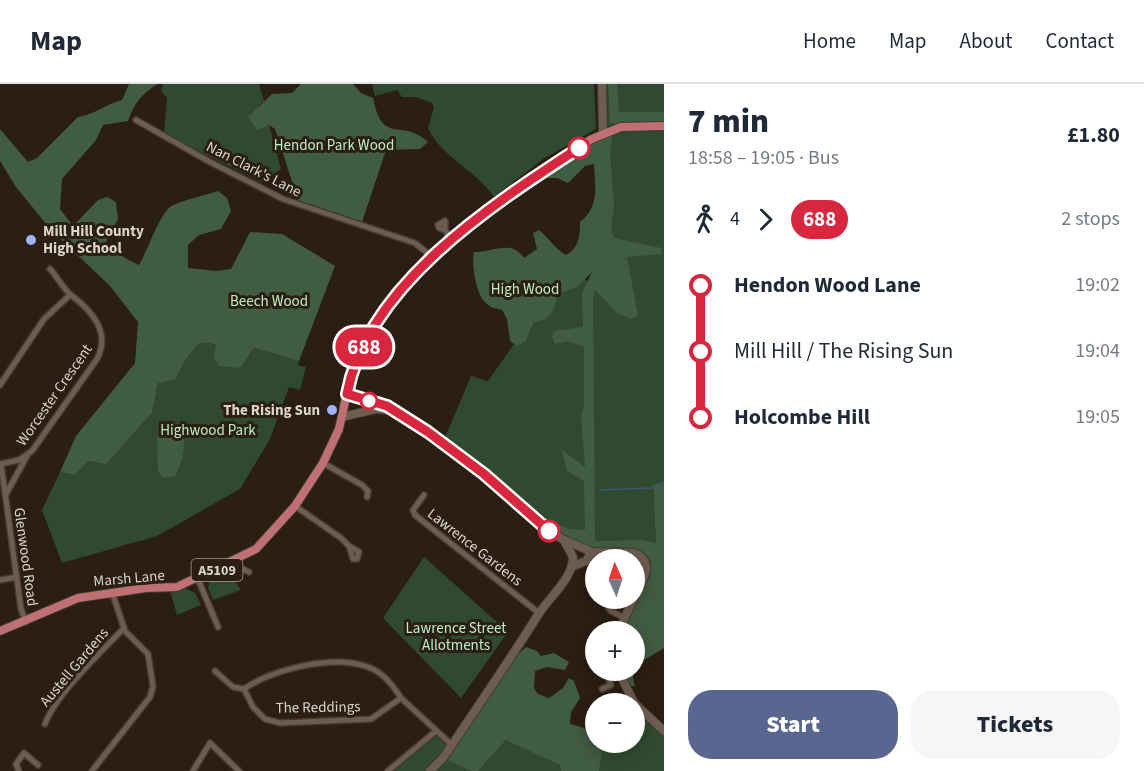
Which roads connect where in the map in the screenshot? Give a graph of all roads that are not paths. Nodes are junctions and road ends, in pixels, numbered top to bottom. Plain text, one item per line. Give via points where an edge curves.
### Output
1 (602, 84) edge
2 (136, 120) dead end
3 (664, 126) edge
4 (603, 133) junction
5 (445, 230) dead end
6 (452, 240) junction
7 (431, 256) junction
8 (50, 269) dead end
9 (69, 295) junction
10 (0, 385) edge
11 (347, 394) junction
12 (393, 411) junction
13 (344, 412) junction
14 (27, 456) junction
15 (0, 464) edge
16 (323, 464) junction
17 (366, 488) junction
18 (376, 493) dead end
19 (5, 494) junction
20 (424, 495) dead end
21 (367, 497) dead end
22 (295, 506) junction
23 (562, 539) junction
24 (349, 546) dead end
25 (585, 549) edge
26 (585, 561) edge
27 (229, 564) junction
28 (573, 566) junction
29 (249, 572) dead end
30 (17, 577) junction
31 (198, 579) junction
32 (0, 580) edge
33 (112, 592) junction
34 (610, 609) edge
35 (629, 609) edge
36 (539, 613) junction
37 (625, 618) junction
38 (624, 621) edge
39 (26, 622) junction
40 (218, 627) dead end
41 (124, 628) junction
42 (0, 631) edge
43 (215, 671) dead end
44 (609, 681) edge
45 (623, 681) edge
46 (244, 689) junction
47 (602, 689) dead end
48 (401, 698) junction
49 (45, 724) dead end
50 (436, 731) junction
51 (664, 731) edge
52 (452, 745) junction
53 (38, 765) dead end
54 (20, 771) edge
55 (92, 771) edge
56 (193, 771) edge
57 (239, 771) edge
58 (388, 771) edge
59 (430, 771) edge

1 - 4 main road
2 - 7 street, Nan Clark's Lane via 273,194 415,243
3 - 4 main road, A5109 via 621,127
4 - 6 main road, A5109 via 526,180
5 - 6 street
6 - 7 main road, A5109
7 - 11 main road, A5109 via 380,319 352,372
8 - 9 street, Worcester Crescent
9 - 10 street via 44,318
9 - 14 street, Worcester Crescent via 77,299 102,331 102,351
11 - 12 main road
11 - 13 main road, Marsh Lane / A5109
12 - 13 main road
12 - 23 main road via 468,462
13 - 16 main road, Marsh Lane / A5109
14 - 15 street, Worcester Crescent
14 - 19 street, Glenwood Road
15 - 19 street, Glenwood Road
16 - 17 street
16 - 22 main road, Marsh Lane / A5109
17 - 18 street
17 - 21 street
19 - 30 street, Glenwood Road
20 - 36 street, Lawrence Gardens via 413,510 415,515
22 - 24 street
22 - 27 main road, Marsh Lane / A5109 via 256,549
23 - 25 main road
23 - 28 main road via 573,557
26 - 28 main road
27 - 29 street via 233,570
27 - 31 main road, Marsh Lane / A5109
28 - 36 main road
30 - 32 street
30 - 39 street, Glenwood Road
31 - 33 main road, Marsh Lane / A5109 via 169,589
31 - 40 street
33 - 39 main road, Marsh Lane / A5109 via 63,603
33 - 41 street
34 - 37 street
35 - 37 main road
36 - 52 main road via 511,661
37 - 38 main road
39 - 42 main road, Marsh Lane / A5109
41 - 49 street, Austell Gardens via 74,682
41 - 55 street via 148,654 152,692
43 - 46 street, The Reddings via 233,687
44 - 47 street via 611,685
45 - 51 main road via 634,703
46 - 48 street via 296,666 352,664 368,666 381,674
46 - 48 street, The Reddings via 265,719 280,723 371,719
48 - 50 street
50 - 52 street
50 - 58 street
52 - 59 main road
53 - 54 street via 24,753 16,764
56 - 57 street via 210,743

